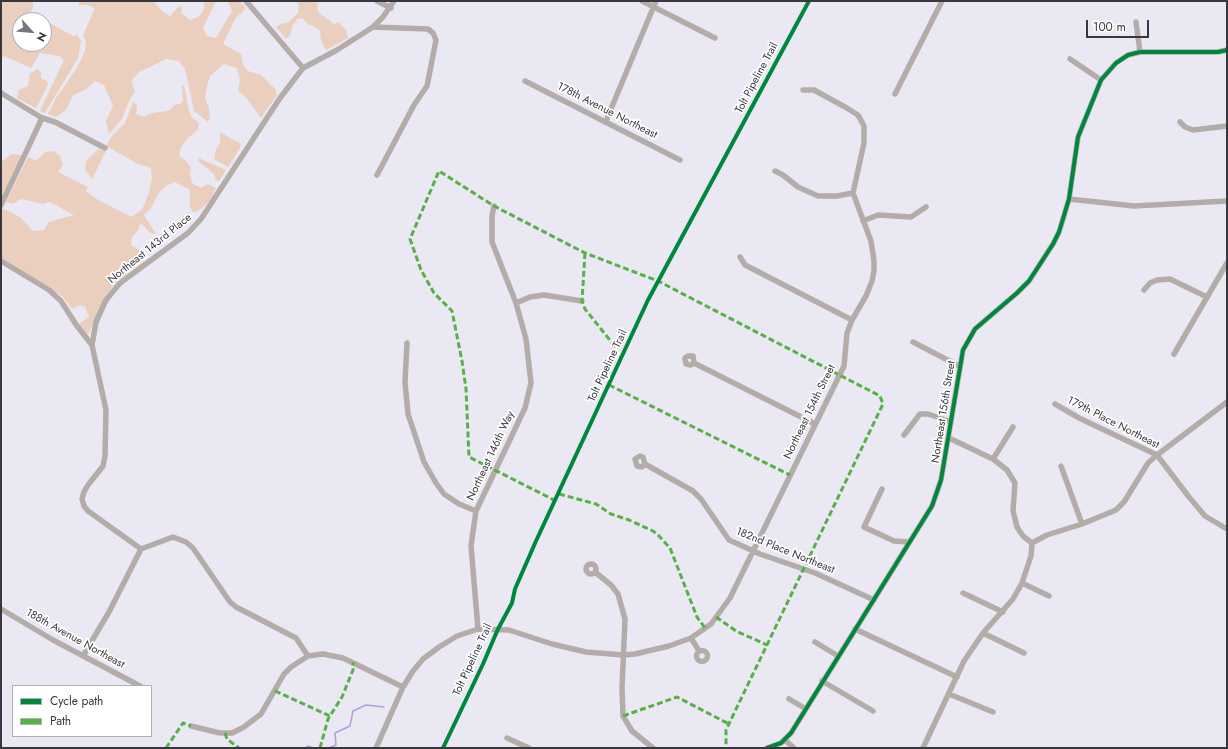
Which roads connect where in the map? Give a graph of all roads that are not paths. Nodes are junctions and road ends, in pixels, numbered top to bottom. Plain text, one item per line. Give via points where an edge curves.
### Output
1 (246, 1) edge
2 (377, 1) edge
3 (394, 1) edge
4 (642, 1) edge
5 (942, 1) edge
6 (654, 4) edge
7 (391, 8) junction
8 (1136, 22) dead end
9 (373, 27) junction
10 (715, 38) dead end
11 (1227, 50) edge
12 (1140, 52) junction
13 (1070, 59) dead end
14 (303, 68) junction
15 (1101, 80) junction
16 (525, 81) dead end
17 (803, 90) dead end
18 (1, 93) edge
19 (895, 94) dead end
20 (42, 118) junction
21 (606, 121) junction
22 (1180, 122) dead end
23 (1227, 126) edge
24 (106, 148) dead end
25 (680, 160) dead end
26 (775, 171) dead end
27 (377, 175) dead end
28 (853, 193) junction
29 (1069, 199) junction
30 (1227, 201) edge
31 (1, 205) edge
32 (494, 206) dead end
33 (926, 207) dead end
34 (863, 221) junction
35 (740, 257) dead end
36 (1, 261) edge
37 (1227, 263) edge
38 (1144, 290) dead end
39 (1207, 297) junction
40 (582, 302) dead end
41 (516, 303) junction
42 (852, 320) junction
43 (914, 342) dead end
44 (407, 343) dead end
45 (92, 345) junction
46 (1174, 354) dead end
47 (694, 363) dead end
48 (959, 366) junction
49 (1227, 402) edge
50 (1055, 404) dead end
51 (951, 422) junction
52 (815, 424) junction
53 (1013, 427) dead end
54 (904, 435) dead end
55 (949, 438) junction
56 (1157, 455) junction
57 (993, 459) junction
58 (645, 464) dead end
59 (1061, 466) dead end
60 (882, 489) dead end
61 (476, 511) junction
62 (1082, 524) junction
63 (1227, 529) edge
64 (909, 542) junction
65 (1032, 543) junction
66 (141, 549) junction
67 (752, 551) junction
68 (595, 572) dead end
69 (1022, 583) junction
70 (962, 593) dead end
71 (1049, 596) dead end
72 (874, 600) junction
73 (1, 609) edge
74 (1003, 612) junction
75 (478, 629) junction
76 (855, 629) junction
77 (983, 633) junction
78 (691, 638) junction
79 (815, 642) dead end
80 (699, 651) dead end
81 (1024, 653) dead end
82 (624, 655) junction
83 (83, 656) junction
84 (308, 656) junction
85 (838, 656) junction
86 (956, 677) junction
87 (822, 681) junction
88 (138, 685) edge
89 (403, 687) junction
90 (949, 694) junction
91 (789, 699) dead end
92 (806, 709) junction
93 (873, 711) dead end
94 (993, 712) dead end
95 (191, 726) dead end
96 (507, 738) dead end
97 (783, 741) junction
98 (376, 748) edge
99 (529, 748) edge
100 (653, 748) edge
101 (767, 748) edge
102 (794, 748) edge
103 (924, 748) edge

1 - 14 street
2 - 7 street
3 - 7 street, Northeast 143rd Place
4 - 6 street
5 - 19 street
6 - 10 street
6 - 21 street
7 - 9 street, Northeast 143rd Place
8 - 12 street
9 - 14 street, Northeast 143rd Place
9 - 27 street via 428,29 436,40 427,86 414,105
11 - 12 street
12 - 15 street, Northeast 156th Street via 1128,55 1116,63
13 - 15 street
14 - 45 street, Northeast 143rd Place via 280,98 198,223 113,291 96,322
15 - 29 street, Northeast 156th Street via 1078,137
16 - 21 street, 178th Avenue Northeast
17 - 28 street via 814,90 845,107 858,115 864,126 864,143
18 - 20 street
20 - 24 street
20 - 31 street
21 - 25 street, 178th Avenue Northeast
22 - 23 street via 1193,130
26 - 28 street via 798,187 818,196
28 - 34 street, Northeast 154th Street
29 - 30 street via 1134,206
29 - 48 street, Northeast 156th Street via 1059,232 1038,267 1017,293 975,329 967,341
32 - 41 street, Northeast 146th Way via 492,242
33 - 34 street via 911,217 878,215
34 - 42 street, Northeast 154th Street via 871,241 874,271 866,296
35 - 42 street via 746,265
36 - 45 street via 49,290 61,301 76,326
37 - 39 street
38 - 39 street via 1157,280 1170,279
39 - 46 street
40 - 41 street via 544,295
41 - 61 street, Northeast 146th Way via 529,355 531,383 525,408
42 - 52 street, Northeast 154th Street via 847,333 844,366
43 - 48 street
44 - 61 street via 405,382 408,414 424,462 444,494
45 - 66 street, Northeast 143rd Place via 106,410 105,456 100,472 84,492 84,506
47 - 52 street
48 - 51 street, Northeast 156th Street
49 - 56 street
50 - 56 street, 179th Place Northeast
51 - 54 street via 920,414
51 - 55 street, Northeast 156th Street
52 - 67 street, Northeast 154th Street
53 - 57 street
55 - 57 street
55 - 64 street, Northeast 156th Street via 937,492 922,524
56 - 62 street via 1148,463 1124,502 1116,510
56 - 63 street, 179th Place Northeast via 1205,516
57 - 65 street via 1012,476 1016,491 1014,519 1023,536
58 - 67 street, 182nd Place Northeast via 693,491 701,499 724,536
59 - 62 street
60 - 64 street via 864,527 894,541
61 - 75 street, Northeast 146th Way via 471,546
62 - 65 street via 1046,534
64 - 72 street, Northeast 156th Street
65 - 69 street via 1031,556
66 - 83 street
66 - 84 street via 173,538 186,542 236,608 296,638
67 - 72 street, 182nd Place Northeast via 815,573
67 - 78 street, Northeast 154th Street via 730,598 720,613 711,624
68 - 82 street via 618,594 624,619
69 - 71 street
69 - 74 street
70 - 74 street
72 - 76 street, Northeast 156th Street
73 - 83 street, 188th Avenue Northeast
74 - 77 street
75 - 82 street, Northeast 154th Street via 509,630 586,652
75 - 89 street via 456,636 427,656
76 - 85 street, Northeast 156th Street
76 - 86 street
77 - 81 street
77 - 86 street
78 - 80 street
78 - 82 street, Northeast 154th Street via 652,651
79 - 85 street
82 - 100 street via 623,716 632,731
83 - 88 street, 188th Avenue Northeast
84 - 89 street via 323,654 343,658
84 - 95 street via 284,674 261,714 244,727 232,732 207,731
85 - 87 street, Northeast 156th Street
86 - 90 street
87 - 92 street, Northeast 156th Street
87 - 93 street
89 - 98 street
90 - 94 street
90 - 103 street
91 - 92 street
92 - 97 street, Northeast 156th Street
96 - 99 street
97 - 101 street
97 - 102 street

